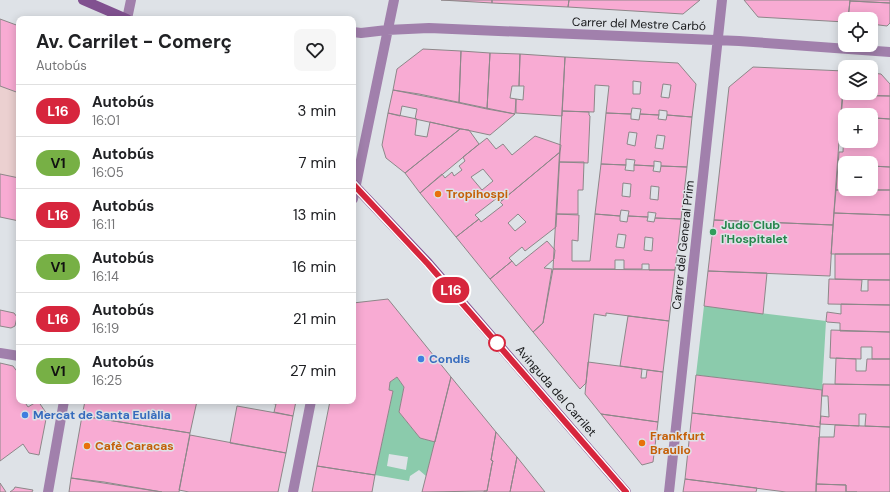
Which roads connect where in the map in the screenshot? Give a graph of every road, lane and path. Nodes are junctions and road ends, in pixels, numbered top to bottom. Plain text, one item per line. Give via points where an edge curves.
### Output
1 (83, 0) edge
2 (131, 0) edge
3 (394, 0) edge
4 (722, 0) edge
5 (120, 16) edge
6 (128, 16) edge
7 (387, 30) junction
8 (356, 32) edge
9 (718, 40) junction
10 (890, 52) edge
11 (356, 176) edge
12 (356, 187) edge
13 (0, 353) edge
14 (16, 356) edge
15 (63, 404) edge
16 (311, 404) edge
17 (48, 492) edge
18 (293, 492) edge
19 (626, 492) edge
20 (669, 492) edge

1 - 5 street
2 - 6 street
3 - 7 street
4 - 9 street, Carrer del General Prim
7 - 8 street, Carrer del Mestre Carbó
7 - 9 street, Carrer del Mestre Carbó via 429,28
7 - 11 street
9 - 10 street, Carrer del Mestre Carbó
9 - 20 street, Carrer del General Prim
12 - 19 street, Avinguda del Carrilet via 428,264
13 - 14 street
15 - 17 street
16 - 18 street

